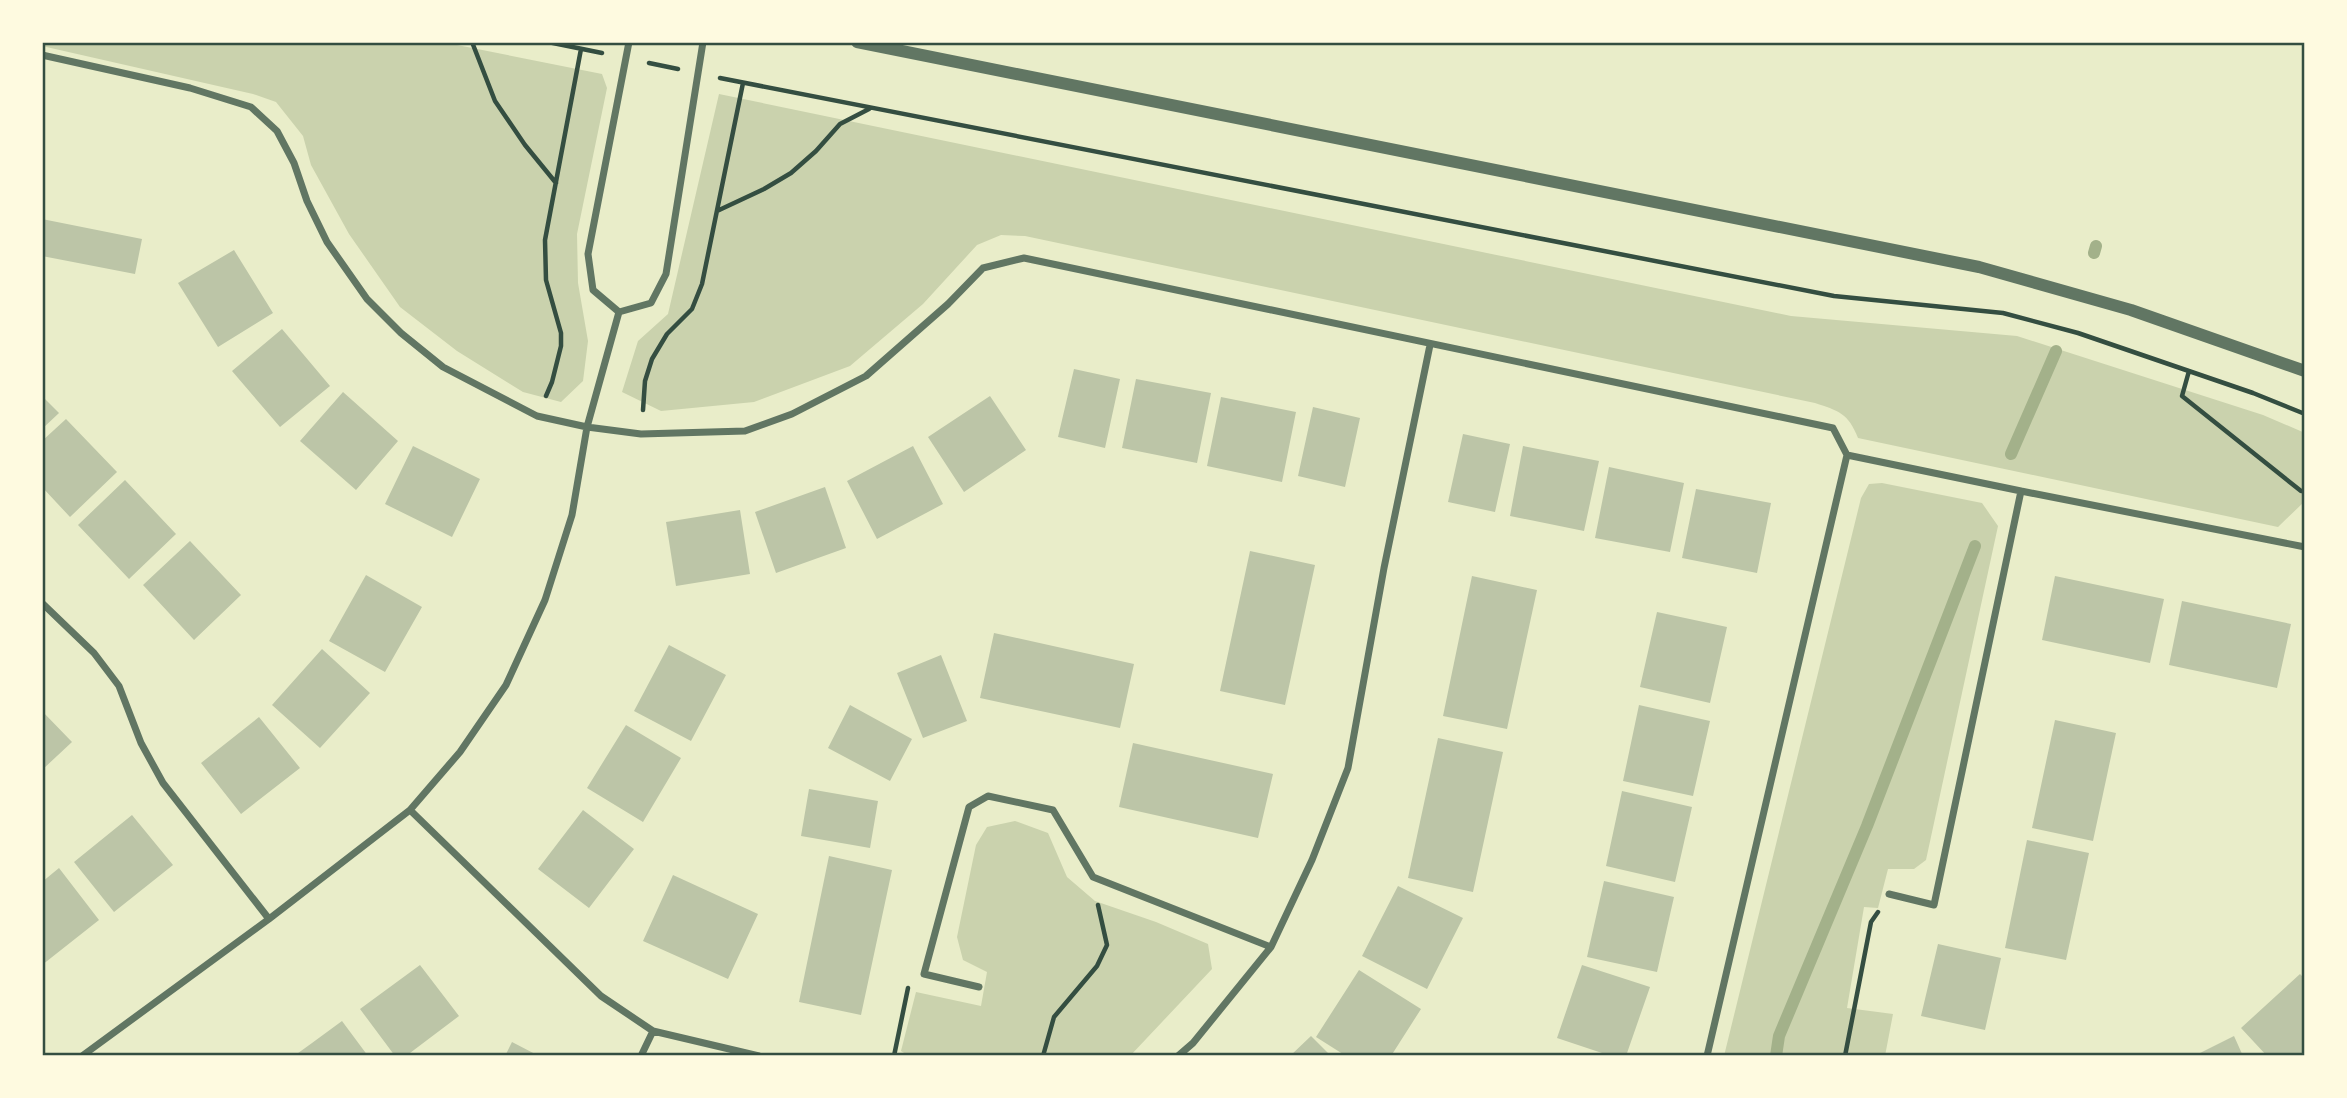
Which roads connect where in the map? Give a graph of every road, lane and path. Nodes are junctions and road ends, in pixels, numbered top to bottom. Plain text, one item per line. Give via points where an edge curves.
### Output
1 (472, 42) edge
2 (548, 42) edge
3 (629, 42) edge
4 (703, 42) edge
5 (857, 42) edge
6 (581, 48) junction
7 (42, 55) edge
8 (626, 58) junction
9 (698, 73) junction
10 (743, 83) junction
11 (870, 108) junction
12 (556, 183) junction
13 (717, 211) junction
14 (619, 312) junction
15 (1430, 345) junction
16 (2189, 371) junction
17 (2305, 371) edge
18 (2305, 414) edge
19 (537, 416) junction
20 (587, 427) junction
21 (641, 434) junction
22 (1847, 456) junction
23 (2021, 491) junction
24 (2305, 491) edge
25 (2305, 547) edge
26 (42, 603) edge
27 (410, 810) junction
28 (1093, 877) junction
29 (1889, 894) joint
30 (269, 919) junction
31 (1271, 947) junction
32 (924, 974) junction
33 (979, 987) dead end
34 (653, 1031) junction
35 (1042, 1055) edge
36 (82, 1056) edge
37 (641, 1056) edge
38 (759, 1056) edge
39 (894, 1056) edge
40 (1178, 1056) edge
41 (1707, 1056) edge
42 (1845, 1056) edge

1 - 12 path via 495,101
2 - 6 path
3 - 8 street
4 - 9 street
5 - 17 street via 1979,267 2132,310
6 - 8 path
6 - 12 path
7 - 19 street via 190,88 251,107 277,131 327,242 368,299 443,367
8 - 9 path
8 - 14 street via 587,254 593,290
9 - 10 path
9 - 14 street via 666,274 651,303
10 - 11 path
10 - 13 path
11 - 13 path via 840,124 791,173
11 - 16 path via 1834,296 2003,313
12 - 19 path via 544,259 561,346
13 - 21 path via 702,284 692,309 667,334 652,359 645,381
14 - 20 street
15 - 21 street via 1024,258 982,268 866,376 792,414 745,431
15 - 22 street via 1833,428
15 - 31 street via 1348,768
16 - 18 path
16 - 24 path via 2182,396
19 - 20 street
20 - 21 street
20 - 27 street via 572,515 545,600 506,685 460,752
22 - 23 street
22 - 41 street
23 - 25 street
23 - 29 street via 1934,905
26 - 30 street via 93,653 119,687 163,783
27 - 30 street
27 - 34 street via 601,996
28 - 31 street
28 - 32 street via 1052,810 988,796 969,807
28 - 35 path via 1107,946 1097,966 1054,1017
29 - 42 path via 1871,922
30 - 36 street
31 - 40 street
32 - 33 street
32 - 39 path via 909,986
34 - 37 street
34 - 38 street

